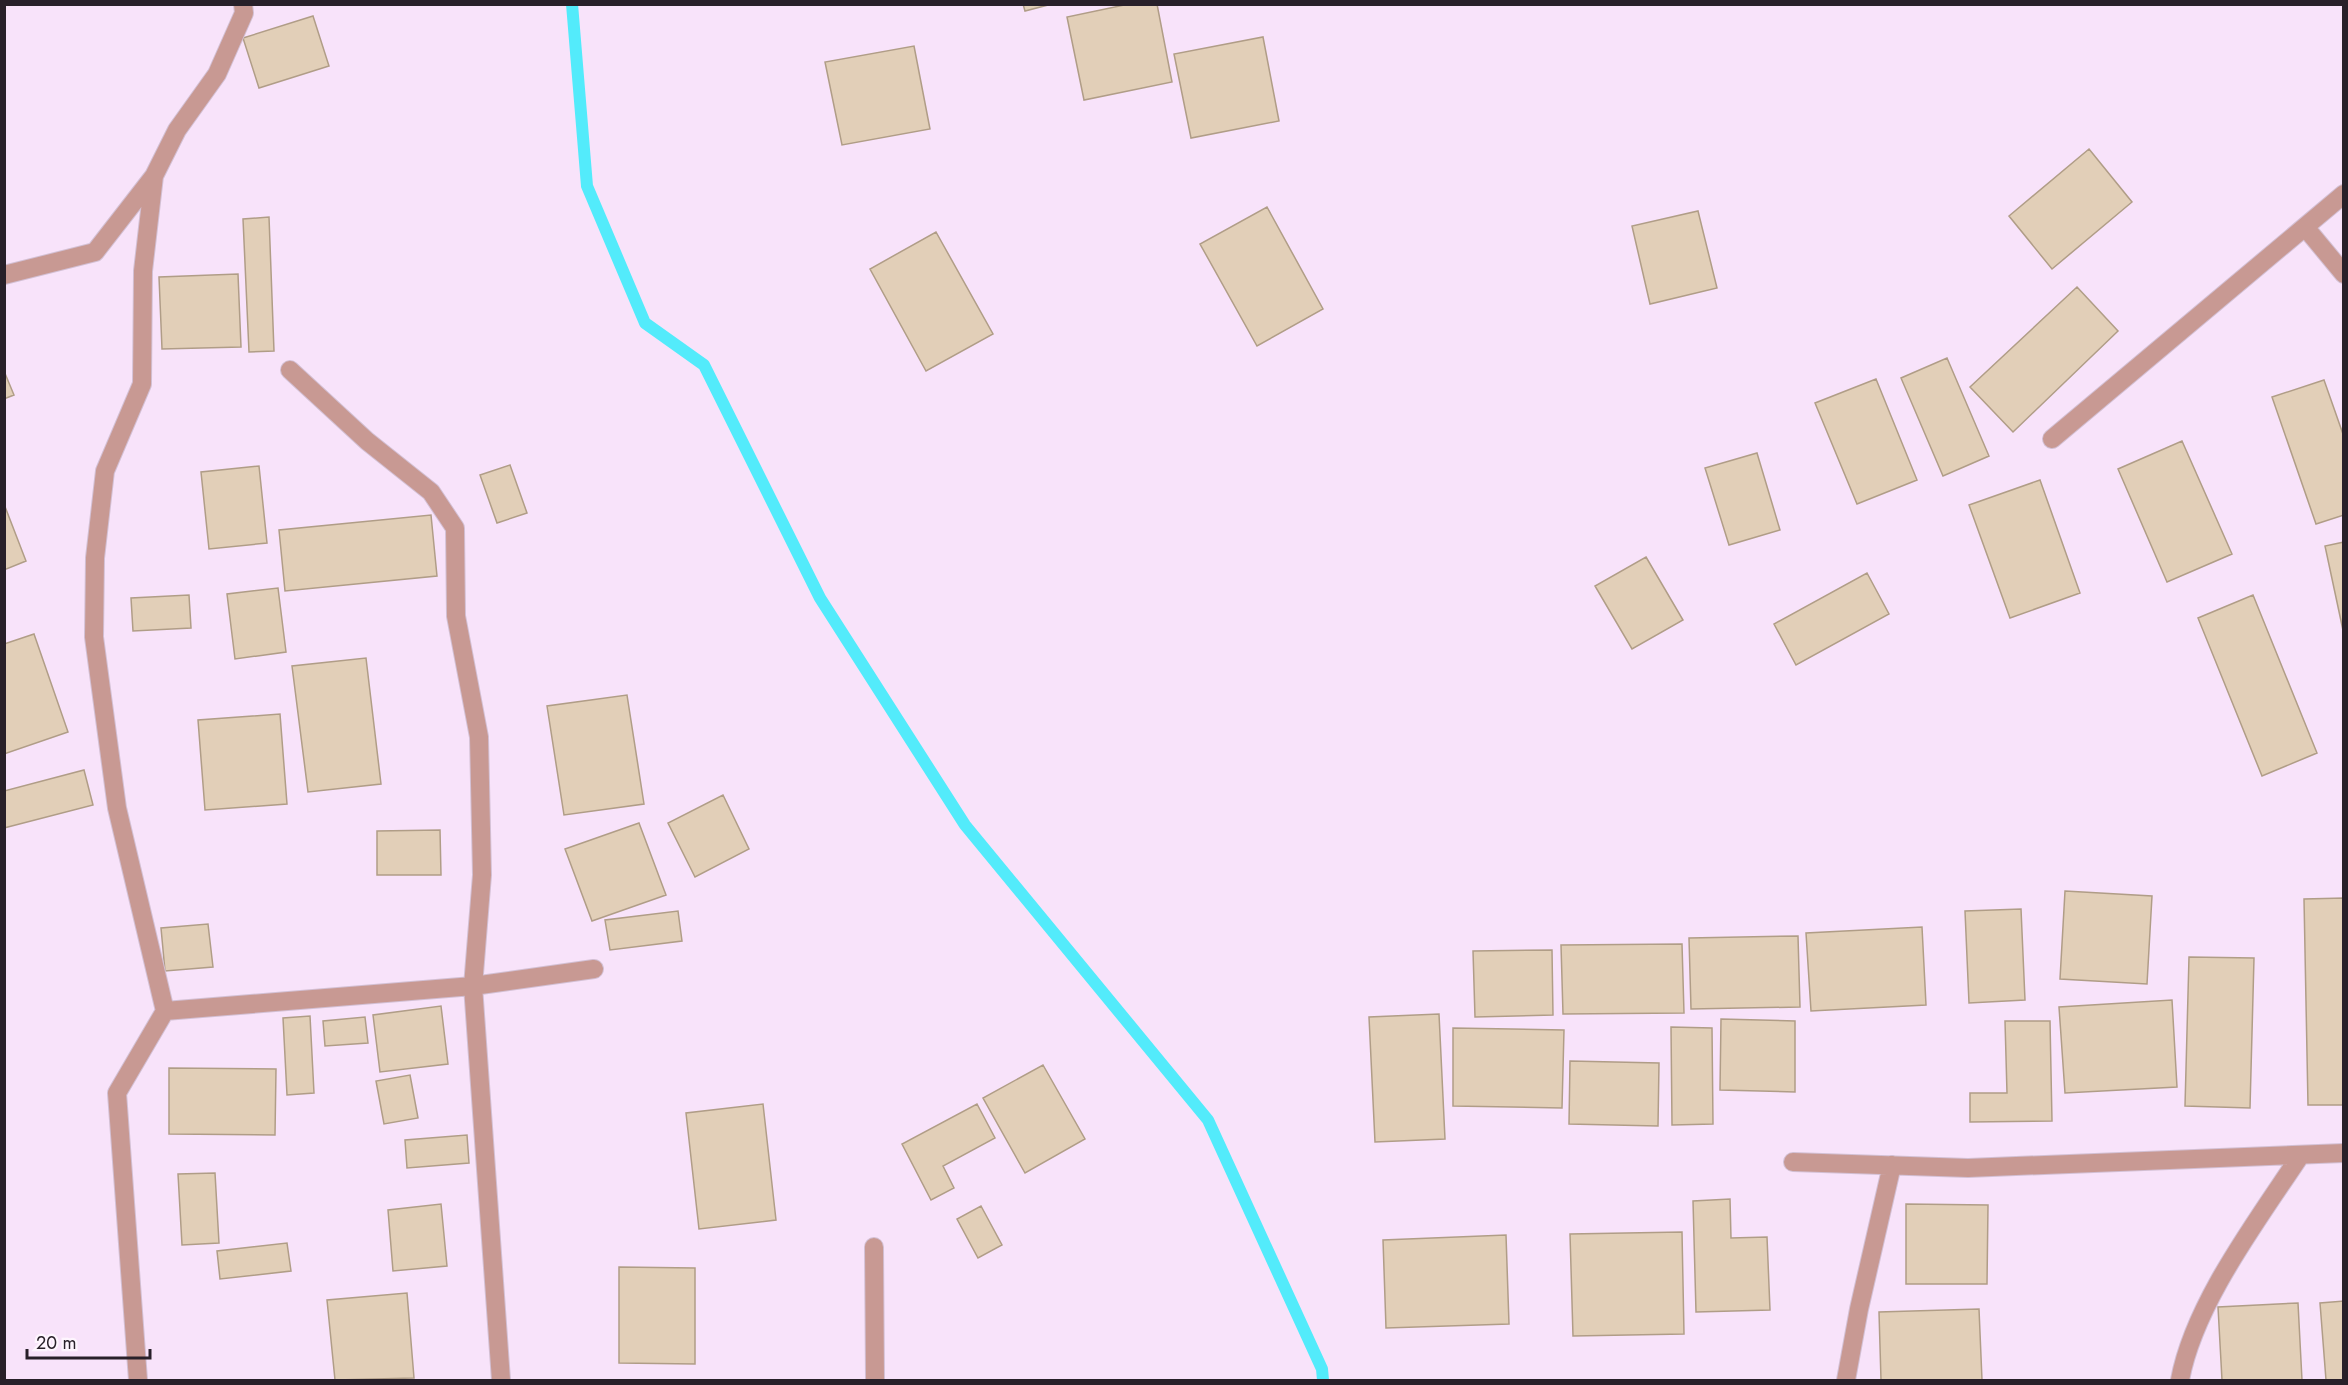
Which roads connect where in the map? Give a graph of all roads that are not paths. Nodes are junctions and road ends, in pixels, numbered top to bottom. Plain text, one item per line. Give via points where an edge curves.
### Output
1 (243, 4) edge
2 (154, 176) junction
3 (2343, 194) edge
4 (2305, 227) junction
5 (2343, 274) edge
6 (4, 275) edge
7 (290, 370) dead end
8 (2052, 439) dead end
9 (594, 969) dead end
10 (473, 986) junction
11 (165, 1011) junction
12 (2343, 1153) edge
13 (2300, 1156) junction
14 (1793, 1162) dead end
15 (1892, 1165) junction
16 (874, 1247) dead end
17 (138, 1380) edge
18 (501, 1380) edge
19 (875, 1380) edge
20 (1846, 1380) edge
21 (2180, 1380) edge

1 - 2 street via 244,13 217,74 177,130
2 - 6 street via 95,252
2 - 11 street via 143,272 142,384 105,471 95,558 94,637 117,808
3 - 4 street
4 - 5 street
4 - 8 street
7 - 10 street via 367,441 431,492 455,528 456,616 479,737 482,875
9 - 10 street
10 - 11 street
10 - 18 street
11 - 17 street via 117,1092
12 - 13 street
13 - 15 street via 1968,1168
13 - 21 street via 2218,1282 2184,1358
14 - 15 street
15 - 20 street
16 - 19 street

